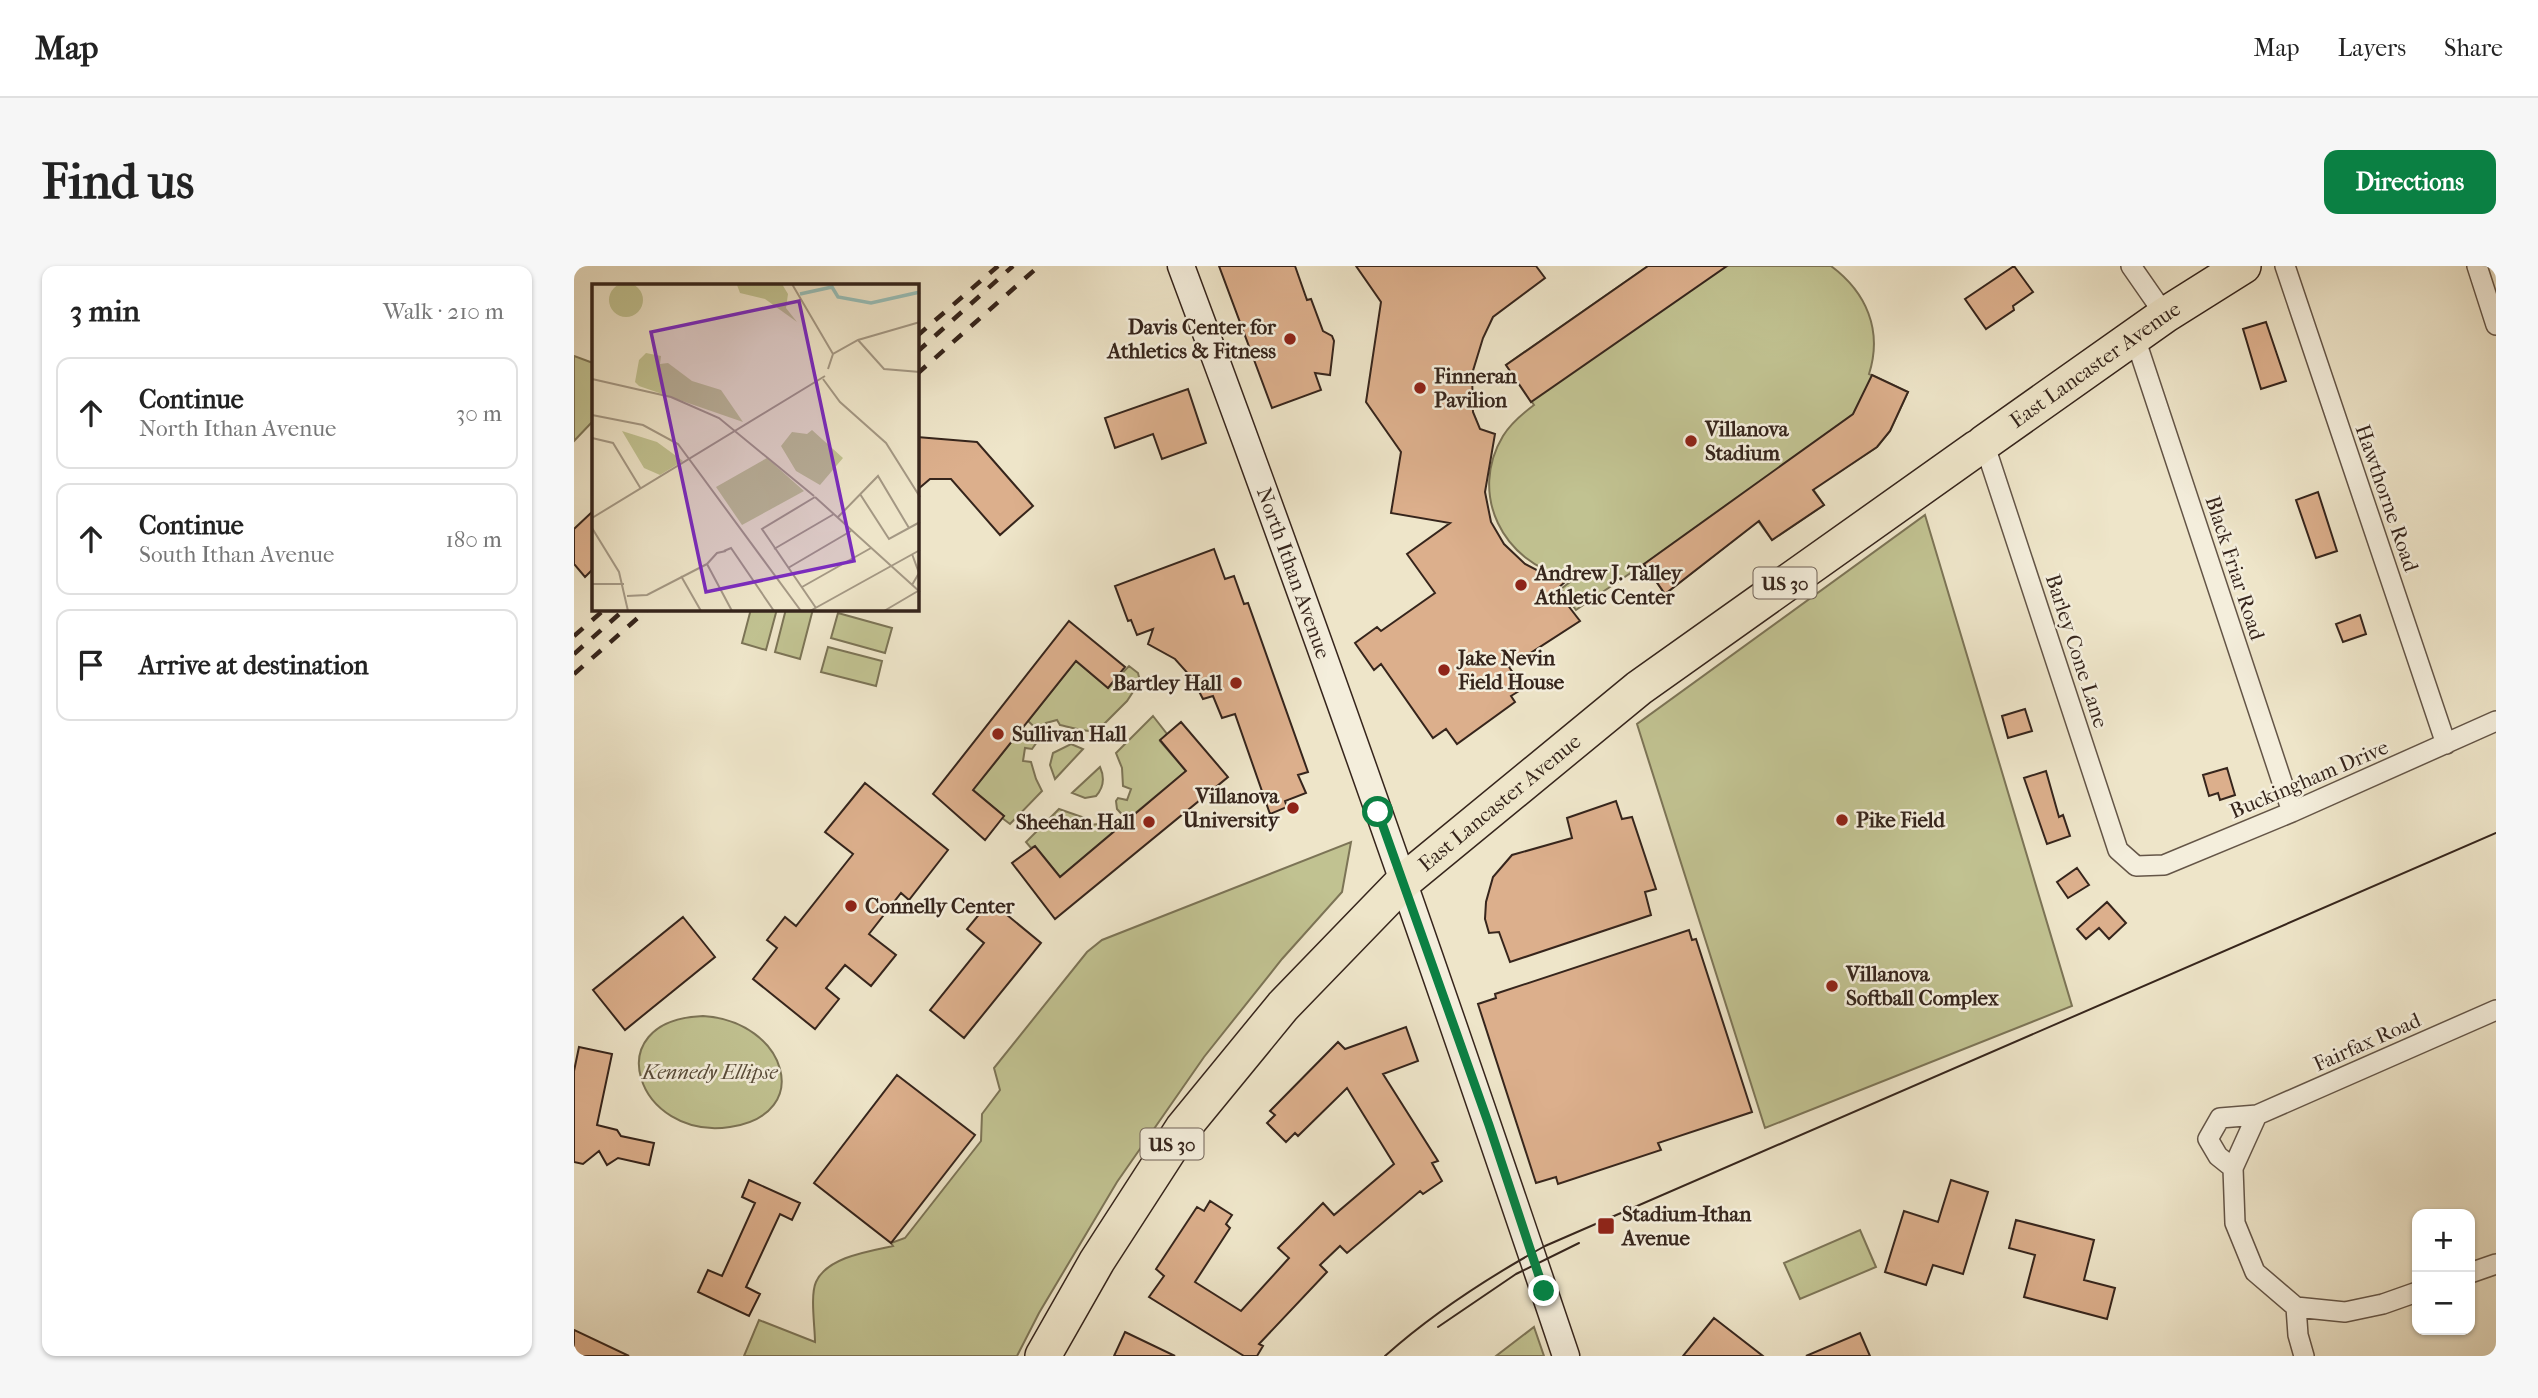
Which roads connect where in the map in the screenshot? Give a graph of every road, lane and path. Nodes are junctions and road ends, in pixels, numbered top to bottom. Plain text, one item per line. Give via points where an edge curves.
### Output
1 (1181, 266) edge
2 (2131, 266) edge
3 (2243, 266) edge
4 (2285, 266) edge
5 (2477, 266) edge
6 (2165, 315) junction
7 (2496, 325) edge
8 (2134, 338) junction
9 (1981, 445) junction
10 (2496, 721) edge
11 (2446, 744) junction
12 (2292, 812) junction
13 (2136, 866) joint
14 (1403, 882) junction
15 (2496, 1010) edge
16 (2257, 1115) junction
17 (2233, 1168) junction
18 (2496, 1264) edge
19 (2473, 1272) edge
20 (2412, 1294) edge
21 (2296, 1307) junction
22 (1043, 1356) edge
23 (1566, 1356) edge
24 (2304, 1356) edge

1 - 14 street, North Ithan Avenue
2 - 6 street
3 - 6 highway, East Lancaster Avenue / US 30
4 - 11 street, Hawthorne Road
5 - 7 street
6 - 8 highway, East Lancaster Avenue / US 30
8 - 9 highway, East Lancaster Avenue / US 30
8 - 12 street, Black Friar Road
9 - 13 street, Barley Cone Lane via 2118,850
9 - 14 highway, East Lancaster Avenue / US 30 via 1639,688
10 - 11 street, Buckingham Drive
11 - 12 street, Buckingham Drive
12 - 13 street, Buckingham Drive via 2164,865
14 - 22 highway, East Lancaster Avenue / US 30 via 1283,1006 1183,1128 1097,1261
14 - 23 street, North Ithan Avenue
15 - 16 street, Fairfax Road
16 - 17 street
16 - 17 street, Fairfax Road via 2220,1118 2208,1139 2218,1156
17 - 21 street via 2235,1223 2255,1272
18 - 19 street
20 - 21 street via 2345,1312
21 - 24 street

